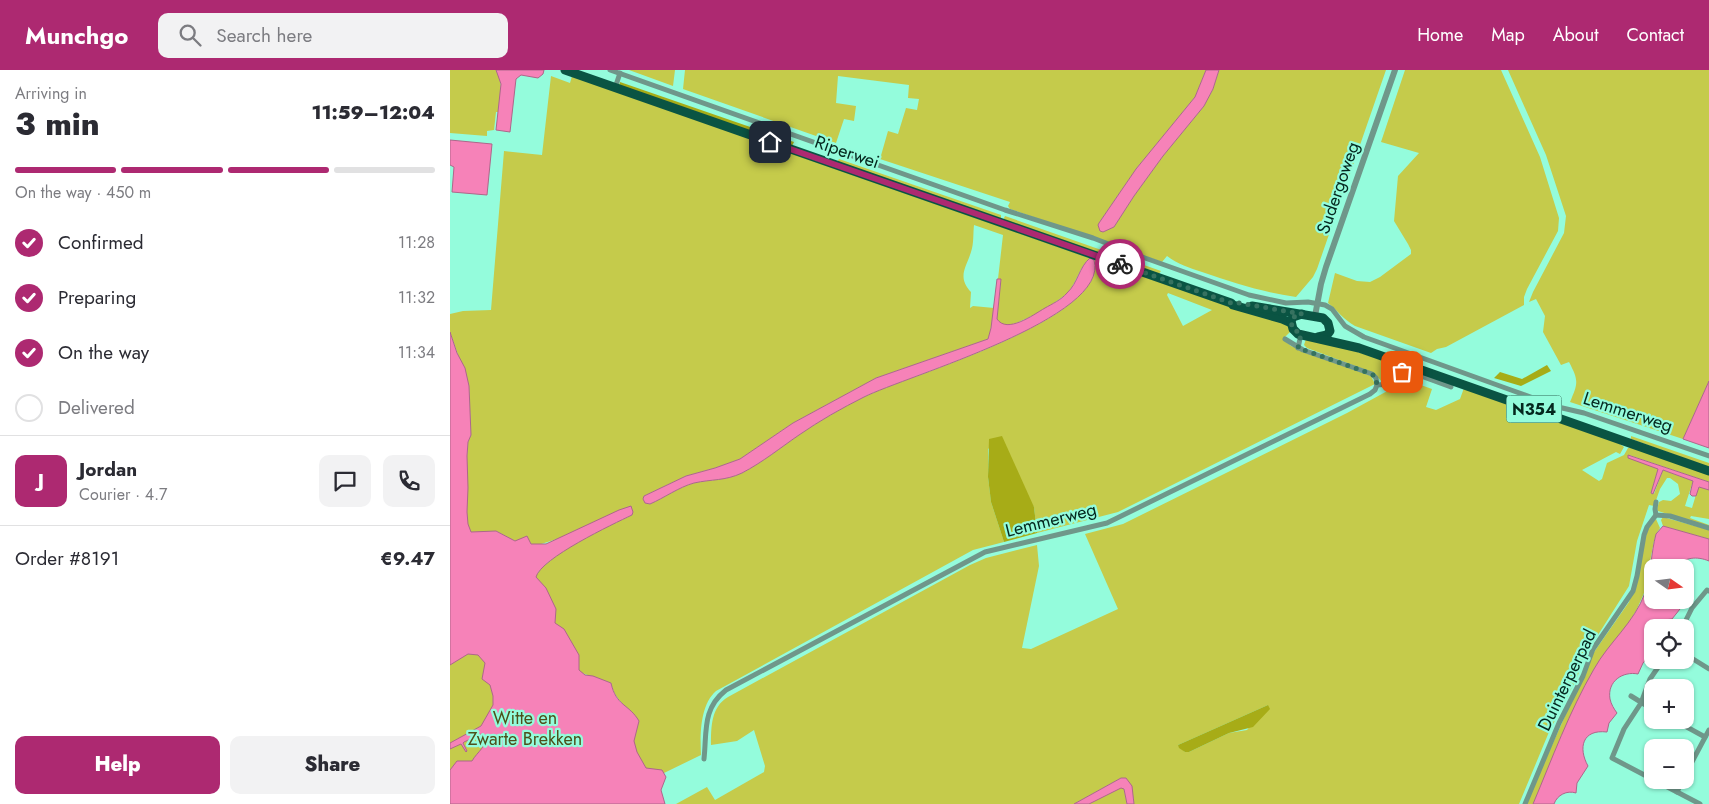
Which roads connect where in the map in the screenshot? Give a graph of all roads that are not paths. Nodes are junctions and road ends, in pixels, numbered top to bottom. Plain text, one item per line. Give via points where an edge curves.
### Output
1 (565, 70) edge
2 (1395, 70) edge
3 (616, 71) edge
4 (615, 88) junction
5 (1231, 303) junction
6 (1318, 303) junction
7 (1302, 314) junction
8 (1315, 316) junction
9 (1291, 324) junction
10 (1330, 329) junction
11 (1301, 334) junction
12 (1318, 338) junction
13 (1285, 339) dead end
14 (1298, 348) junction
15 (1359, 348) junction
16 (1377, 385) junction
17 (1451, 387) dead end
18 (1709, 456) edge
19 (1709, 470) edge
20 (1656, 502) dead end
21 (1656, 514) junction
22 (1709, 528) edge
23 (1709, 591) edge
24 (1686, 619) edge
25 (1694, 660) edge
26 (1657, 669) edge
27 (1709, 669) edge
28 (1631, 696) dead end
29 (1641, 703) junction
30 (1644, 705) edge
31 (1690, 729) edge
32 (1709, 730) edge
33 (1705, 737) junction
34 (1694, 758) edge
35 (704, 759) dead end
36 (1644, 775) edge
37 (1671, 789) edge
38 (1678, 789) edge
39 (1677, 792) junction
40 (1525, 804) edge
41 (1700, 804) edge

1 - 4 main road, Riperwei
2 - 6 street, Sudergoweg via 1326,267
3 - 4 street
3 - 6 street, Riperwei via 1257,298 1286,303
4 - 5 main road, Riperwei
5 - 7 main road
5 - 9 main road
6 - 8 street, Sudergoweg
6 - 18 street, Lemmerweg via 1329,307 1345,326 1364,337 1535,399
7 - 8 main road
7 - 9 main road via 1294,317
8 - 10 main road, N354 via 1326,320
9 - 11 main road via 1295,332
10 - 12 main road via 1328,334
10 - 15 main road, Lemmerweg / N354
11 - 12 main road, N354
11 - 14 street
12 - 15 main road, Lemmerweg / N354
13 - 14 street
14 - 16 street via 1369,373 1375,376
15 - 19 main road, Lemmerweg / N354
16 - 17 street, Lemmerweg via 1388,385 1406,371
16 - 35 street, Lemmerweg via 1370,394 1106,523 985,552 726,690 708,713
20 - 21 street, Duinterperpad
21 - 22 street
21 - 40 street, Duinterperpad via 1644,535 1633,592 1593,649
23 - 24 street via 1692,608
25 - 27 street
26 - 29 street
28 - 29 street
29 - 30 street
29 - 36 street via 1624,729 1612,758
31 - 33 street
32 - 33 street
33 - 34 street
37 - 39 street
38 - 39 street
39 - 41 street

